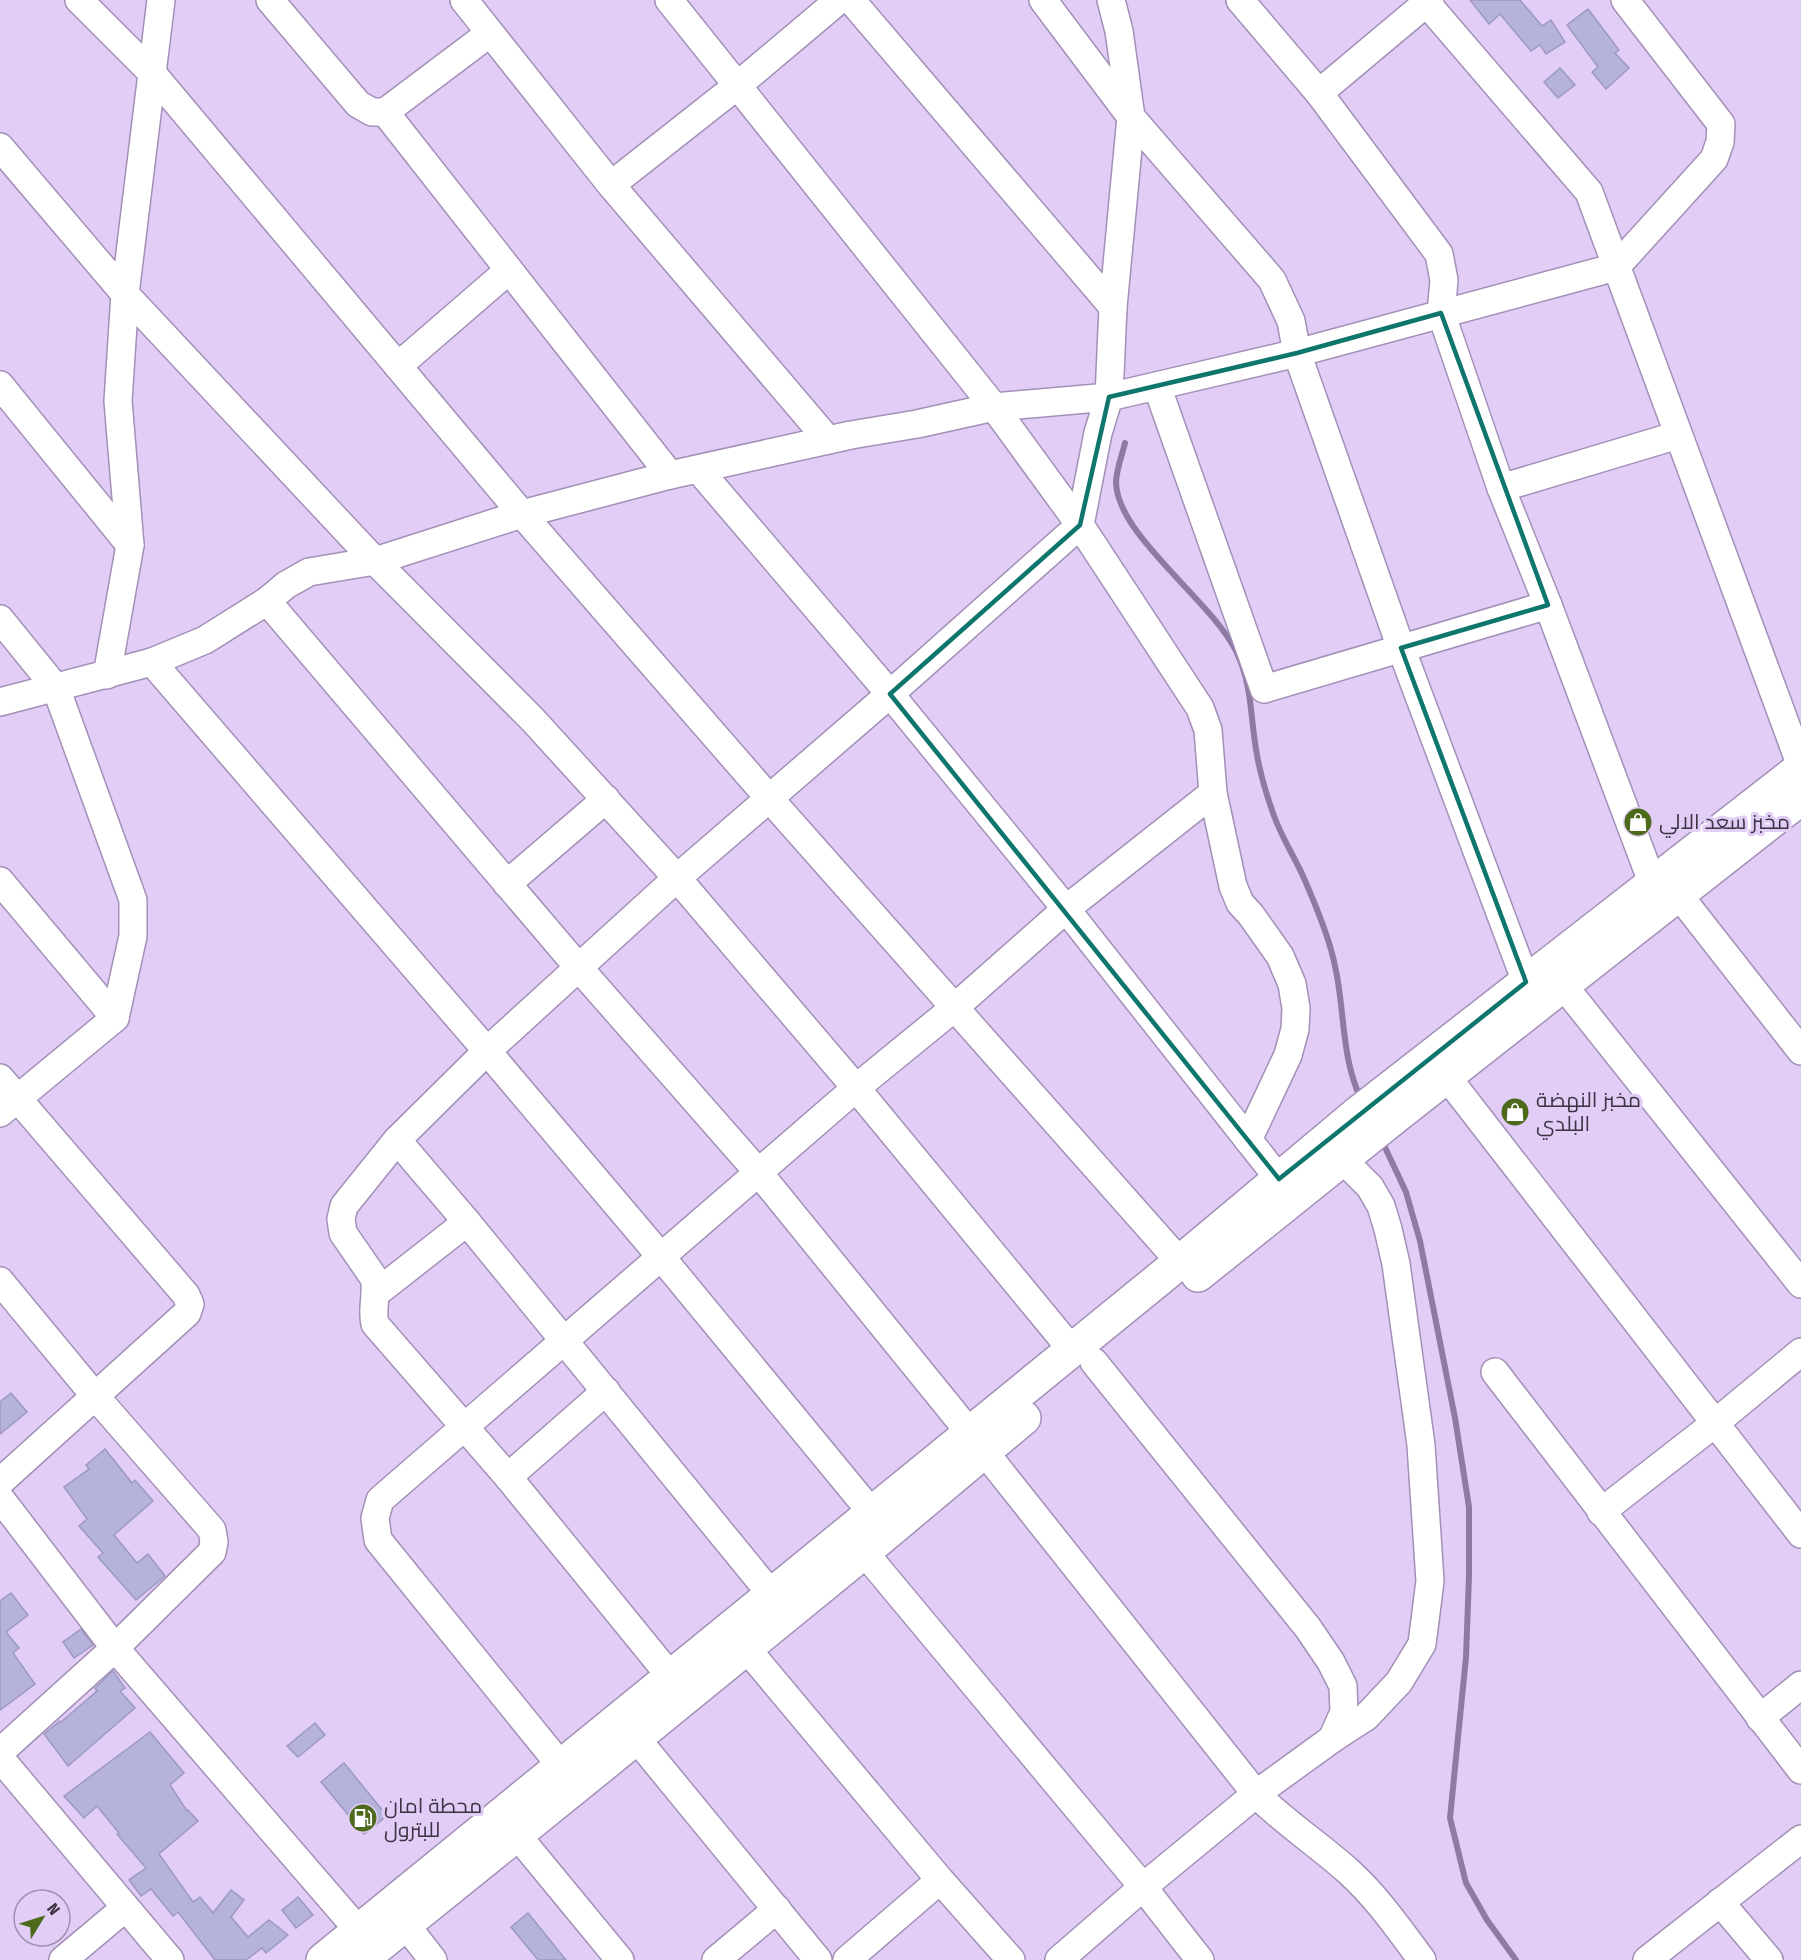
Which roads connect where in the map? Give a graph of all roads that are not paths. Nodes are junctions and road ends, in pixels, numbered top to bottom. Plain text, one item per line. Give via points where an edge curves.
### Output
1 (79, 0) edge
2 (160, 0) edge
3 (270, 0) edge
4 (465, 0) edge
5 (669, 0) edge
6 (839, 0) edge
7 (851, 0) edge
8 (1042, 0) edge
9 (1111, 0) edge
10 (1240, 0) edge
11 (1625, 0) edge
12 (1427, 1) edge
13 (490, 33) junction
14 (152, 74) junction
15 (738, 85) junction
16 (1319, 93) junction
17 (385, 112) junction
18 (1131, 117) junction
19 (0, 147) edge
20 (611, 185) junction
21 (1616, 267) junction
22 (508, 270) junction
23 (125, 294) junction
24 (1113, 307) junction
25 (1441, 314) junction
26 (1298, 353) junction
27 (398, 366) junction
28 (0, 385) edge
29 (1157, 386) junction
30 (1109, 396) junction
31 (994, 407) junction
32 (1678, 435) junction
33 (828, 440) junction
34 (699, 470) junction
35 (670, 475) junction
36 (1502, 488) junction
37 (522, 514) junction
38 (1080, 525) junction
39 (130, 545) junction
40 (375, 561) junction
41 (267, 601) junction
42 (1548, 605) junction
43 (0, 619) edge
44 (1401, 648) junction
45 (152, 662) junction
46 (107, 675) junction
47 (57, 688) junction
48 (890, 694) junction
49 (0, 702) edge
50 (1801, 767) edge
51 (1213, 793) junction
52 (769, 798) junction
53 (606, 799) junction
54 (1799, 803) edge
55 (677, 878) junction
56 (0, 881) edge
57 (507, 884) junction
58 (1665, 888) junction
59 (1066, 909) junction
60 (579, 968) junction
61 (1526, 982) junction
62 (1563, 985) junction
63 (954, 1008) junction
64 (115, 1018) junction
65 (487, 1051) junction
66 (1801, 1051) edge
67 (1447, 1077) junction
68 (856, 1088) junction
69 (6, 1097) edge
70 (1390, 1105) junction
71 (1363, 1126) junction
72 (397, 1140) junction
73 (1248, 1140) junction
74 (1343, 1160) junction
75 (759, 1173) junction
76 (1279, 1179) junction
77 (467, 1222) junction
78 (662, 1258) junction
79 (1180, 1262) junction
80 (0, 1281) edge
81 (1801, 1284) edge
82 (375, 1294) junction
83 (565, 1341) junction
84 (1801, 1352) edge
85 (1083, 1356) junction
86 (1495, 1372) dead end
87 (606, 1391) junction
88 (95, 1396) junction
89 (1714, 1424) junction
90 (465, 1426) junction
91 (977, 1442) junction
92 (508, 1477) junction
93 (0, 1482) edge
94 (0, 1498) edge
95 (1601, 1512) junction
96 (872, 1513) junction
97 (1801, 1534) edge
98 (864, 1552) junction
99 (771, 1594) junction
100 (115, 1648) junction
101 (746, 1648) junction
102 (670, 1677) junction
103 (1801, 1684) edge
104 (1760, 1718) junction
105 (636, 1738) junction
106 (1332, 1738) junction
107 (0, 1752) edge
108 (0, 1758) edge
109 (561, 1766) junction
110 (1801, 1770) edge
111 (1256, 1794) junction
112 (517, 1835) junction
113 (1801, 1839) edge
114 (940, 1881) junction
115 (1143, 1887) junction
116 (1720, 1902) junction
117 (125, 1908) junction
118 (777, 1909) junction
119 (405, 1924) junction
120 (360, 1946) edge
121 (63, 1960) edge
122 (170, 1960) edge
123 (323, 1960) edge
124 (433, 1960) edge
125 (620, 1960) edge
126 (716, 1960) edge
127 (818, 1960) edge
128 (846, 1960) edge
129 (1011, 1960) edge
130 (1059, 1960) edge
131 (1200, 1960) edge
132 (1422, 1960) edge
133 (1647, 1960) edge
134 (1769, 1960) edge

1 - 14 street
2 - 14 street
3 - 17 street via 358,104 372,112
4 - 13 street
5 - 15 street
6 - 15 street
7 - 24 street
8 - 18 street
9 - 18 street
10 - 16 street
11 - 21 street via 1721,124 1714,159
12 - 16 street
12 - 21 street via 1589,192
13 - 17 street
13 - 20 street
14 - 23 street
14 - 27 street
15 - 20 street
15 - 31 street
16 - 25 street via 1439,254 1444,280
17 - 22 street
18 - 24 street
18 - 26 street via 1272,280 1291,321
19 - 23 street
20 - 33 street
21 - 25 street
21 - 32 street
22 - 27 street
22 - 35 street
23 - 39 street via 118,401
23 - 40 street
24 - 30 street
25 - 26 street
25 - 36 street
26 - 29 street
26 - 44 street
27 - 37 street
28 - 39 street
29 - 30 street
29 - 44 street via 1264,689
30 - 31 street
30 - 38 street
31 - 33 street
31 - 38 street
32 - 36 street
32 - 50 street
33 - 34 street
34 - 35 street
34 - 48 street
35 - 37 street
36 - 42 street
37 - 40 street
37 - 52 street
38 - 48 street
38 - 51 street via 1200,708 1208,730
39 - 46 street
40 - 41 street via 309,572
40 - 53 street
41 - 45 street via 205,640
41 - 57 street
42 - 44 street
42 - 58 street
43 - 47 street
44 - 61 street
45 - 46 street
45 - 65 street
46 - 47 street
47 - 49 street
47 - 64 street via 133,900 133,936
48 - 52 street
48 - 59 street
50 - 58 main road
51 - 59 street
51 - 73 street via 1233,886 1240,903 1280,956 1292,984 1296,1008 1288,1055
52 - 55 street
52 - 63 street
53 - 55 street
53 - 57 street
54 - 58 main road
55 - 60 street
55 - 68 street
56 - 64 street
57 - 60 street
58 - 61 main road
58 - 62 main road
58 - 66 street
59 - 63 street
59 - 73 street
60 - 65 street
60 - 75 street
61 - 70 main road
62 - 67 main road
62 - 81 street
63 - 68 street
63 - 79 street
64 - 69 street
65 - 72 street
65 - 78 street
67 - 70 main road
67 - 89 street
68 - 75 street
68 - 85 street
69 - 88 street via 190,1304 187,1313
70 - 71 main road
71 - 74 main road
71 - 76 main road
72 - 77 street
72 - 82 street via 344,1206 341,1220 343,1233 374,1278
73 - 76 street
74 - 85 main road via 1189,1283
74 - 106 street via 1370,1187 1381,1206 1396,1264 1421,1445 1430,1581 1422,1644 1399,1682 1366,1717
75 - 78 street
75 - 91 street
76 - 79 main road
77 - 82 street
77 - 83 street
78 - 83 street
78 - 96 street
79 - 85 main road
80 - 88 street
82 - 90 street via 375,1324
83 - 87 street
83 - 90 street
84 - 89 street
85 - 91 main road
85 - 106 street via 1273,1584 1331,1662 1343,1686 1344,1712
86 - 95 street
87 - 92 street
87 - 99 street
88 - 93 street
88 - 100 street via 212,1530 214,1542 212,1552
89 - 95 street
89 - 97 street
90 - 92 street
90 - 109 street via 380,1500 375,1518 378,1540
91 - 96 main road
91 - 98 main road
91 - 111 street
92 - 102 street
94 - 100 street
95 - 104 street
96 - 99 main road
98 - 101 main road
98 - 115 street
99 - 102 main road
100 - 107 street
100 - 120 street
101 - 105 main road
101 - 114 street
102 - 109 main road
103 - 104 street
104 - 110 street
105 - 112 main road
105 - 118 street
106 - 111 street
108 - 117 street
109 - 120 main road
111 - 115 street
111 - 132 street via 1350,1873
112 - 119 main road
112 - 125 street
113 - 116 street
114 - 128 street
114 - 129 street
115 - 130 street
115 - 131 street
116 - 133 street
116 - 134 street
117 - 121 street
117 - 122 street
118 - 126 street
118 - 127 street
119 - 120 main road
119 - 124 street
120 - 123 main road

